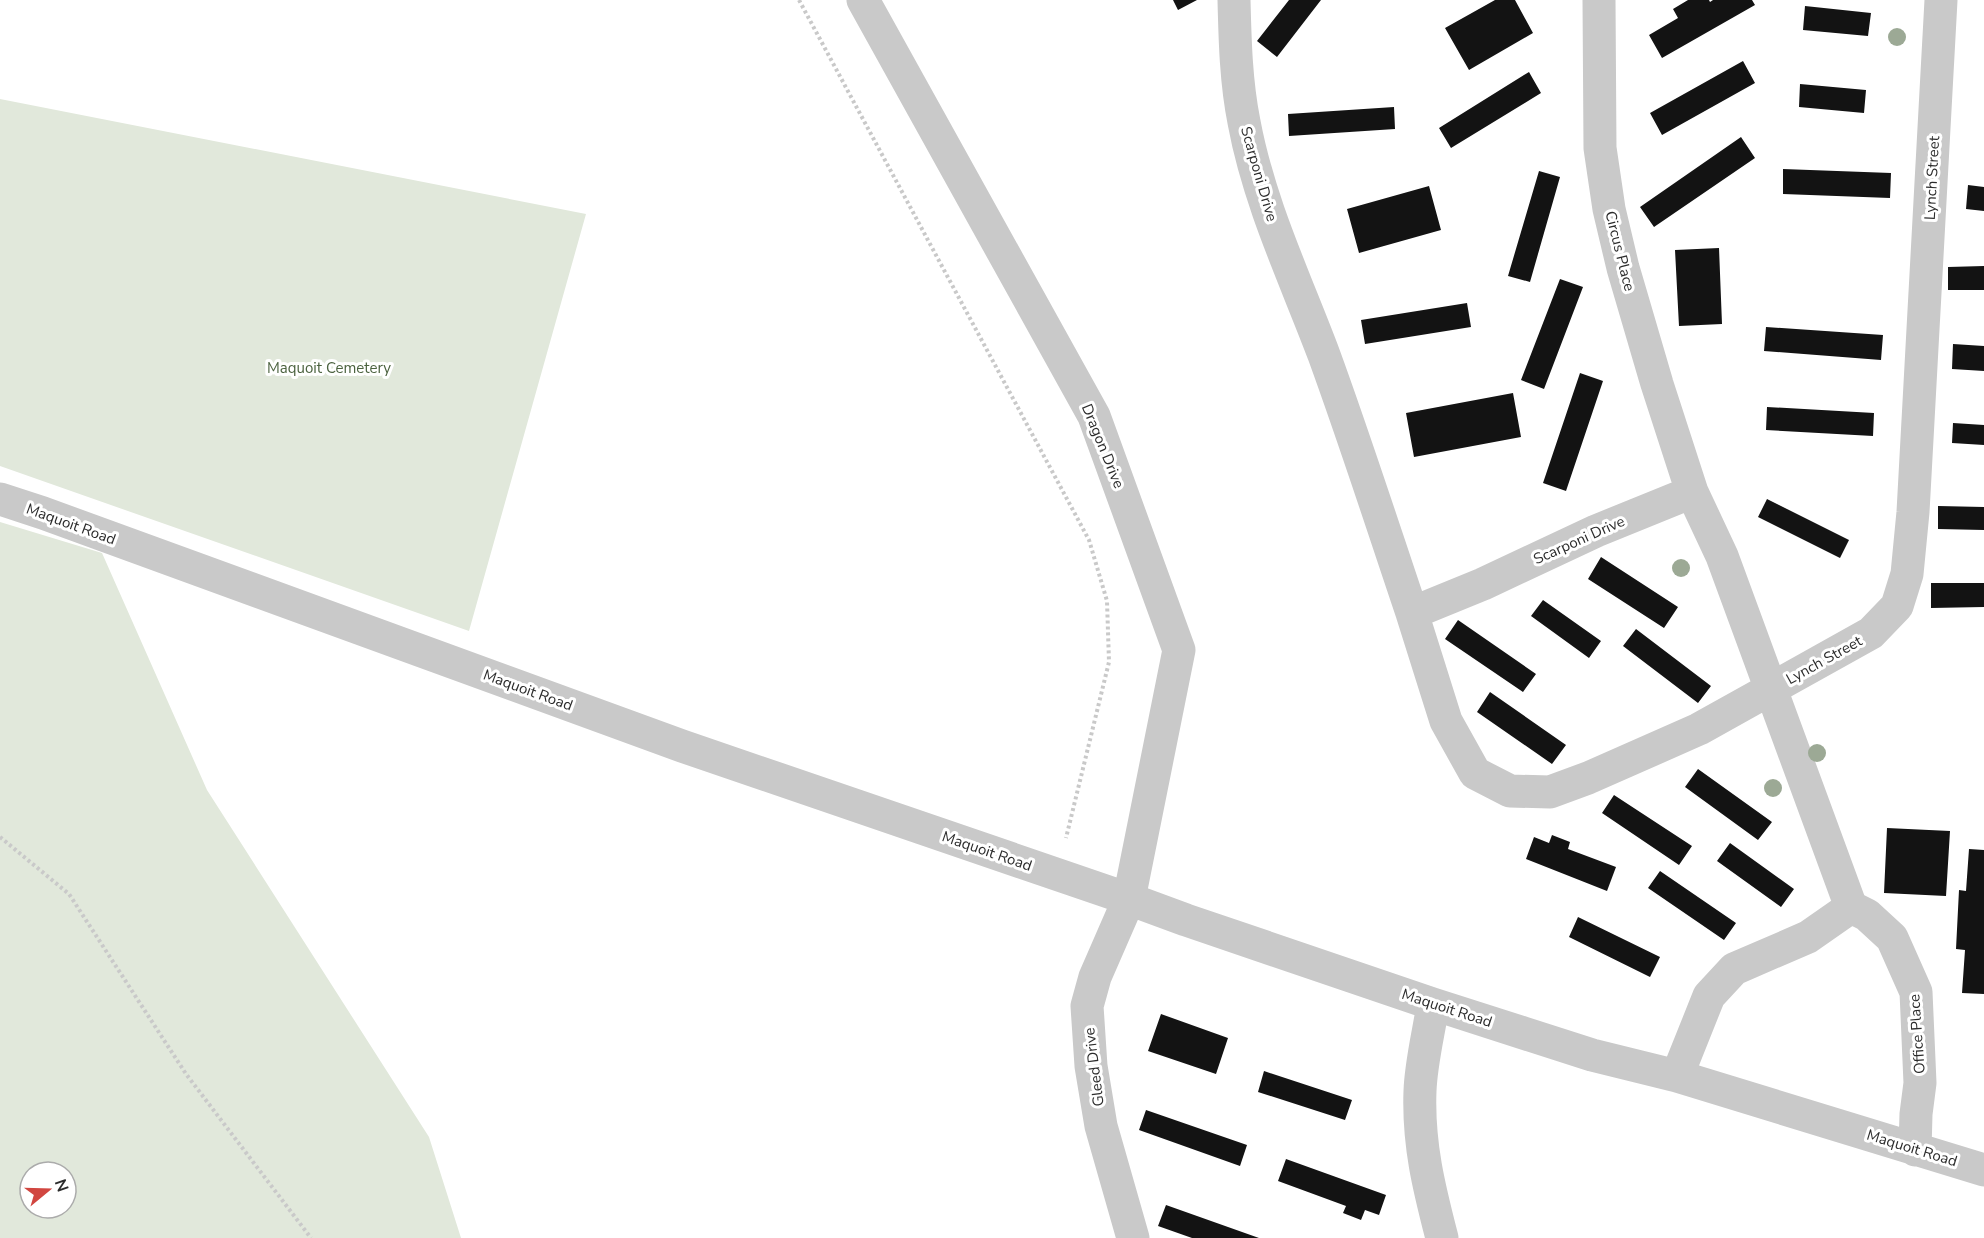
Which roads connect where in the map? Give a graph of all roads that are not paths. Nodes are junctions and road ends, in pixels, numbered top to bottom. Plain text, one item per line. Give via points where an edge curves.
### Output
1 (863, 0) edge
2 (1234, 0) edge
3 (1599, 0) edge
4 (1941, 0) edge
5 (1692, 492) junction
6 (0, 499) edge
7 (1412, 613) junction
8 (1772, 688) junction
9 (1129, 899) junction
10 (1851, 907) junction
11 (1433, 1004) junction
12 (1677, 1076) junction
13 (1915, 1150) junction
14 (1984, 1170) edge
15 (1133, 1238) edge
16 (1442, 1238) edge

1 - 9 street, Dragon Drive via 1094,416 1179,650
2 - 7 street, Scarponi Drive via 1235,62 1244,123 1259,182 1365,470
3 - 5 street, Circus Place via 1600,148 1609,209 1657,384
4 - 8 street, Lynch Street via 1907,574 1897,606 1870,633
5 - 7 street, Scarponi Drive
5 - 8 street via 1722,556
6 - 9 street, Maquoit Road via 682,746
7 - 8 street, Lynch Street via 1446,722 1475,773 1510,791 1550,792 1588,778 1699,729
8 - 10 street
9 - 11 street, Maquoit Road
9 - 15 street, Gleed Drive via 1095,977 1087,1006 1101,1126
10 - 12 street via 1808,937 1734,969 1709,996
10 - 13 street, Office Place via 1867,915 1892,938 1917,992 1920,1083
11 - 12 street, Maquoit Road via 1592,1055
11 - 16 street via 1419,1118 1425,1171
12 - 13 street, Maquoit Road
13 - 14 street, Maquoit Road

